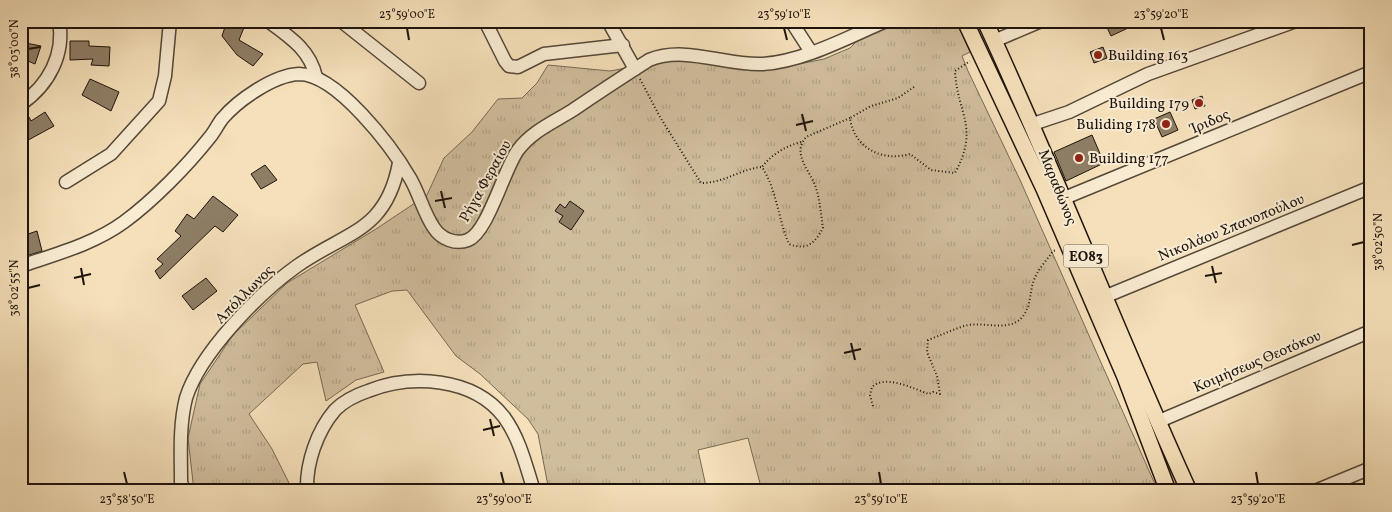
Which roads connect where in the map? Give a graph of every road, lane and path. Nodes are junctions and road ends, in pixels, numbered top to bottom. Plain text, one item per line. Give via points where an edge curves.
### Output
1 (59, 21) edge
2 (170, 21) edge
3 (341, 21) edge
4 (485, 21) edge
5 (608, 21) edge
6 (791, 21) edge
7 (886, 21) edge
8 (965, 21) edge
9 (985, 21) edge
10 (1041, 21) edge
11 (1296, 21) edge
12 (276, 23) edge
13 (994, 41) junction
14 (623, 44) junction
15 (811, 52) junction
16 (981, 55) junction
17 (634, 70) junction
18 (1371, 72) edge
19 (316, 77) junction
20 (419, 83) dead end
21 (914, 87) dead end
22 (21, 104) edge
23 (850, 118) junction
24 (1033, 124) junction
25 (801, 142) junction
26 (399, 163) junction
27 (762, 167) junction
28 (66, 182) dead end
29 (1371, 187) edge
30 (1062, 199) junction
31 (1068, 246) junction
32 (21, 266) edge
33 (1104, 297) junction
34 (1371, 331) edge
35 (873, 406) dead end
36 (1157, 422) junction
37 (1371, 468) edge
38 (184, 491) edge
39 (307, 491) edge
40 (534, 491) edge
41 (1168, 491) edge
42 (1189, 491) edge
43 (1315, 491) edge

1 - 22 street via 60,49 55,64 40,88
2 - 28 street via 165,76 159,101 111,154
3 - 20 street
4 - 14 street via 509,66 518,67 544,54
5 - 14 street
6 - 15 street
7 - 15 street, Ρήγα Φεραίου
8 - 16 main road, Μαραθώνος / ΕΟ83
9 - 13 main road, Μαραθώνος / ΕΟ83
10 - 13 street
11 - 24 street via 1148,74 1069,112
12 - 19 street via 313,62
13 - 24 main road, Μαραθώνος / ΕΟ83
14 - 17 street
15 - 17 street, Ρήγα Φεραίου via 763,64 672,54 649,60
16 - 23 path via 955,71 968,135 955,173 931,170 910,154 886,157 872,150 858,139
16 - 31 main road, Μαραθώνος / ΕΟ83
17 - 26 street, Ρήγα Φεραίου via 528,139 513,158 480,228 469,240 455,242 434,229 422,200
17 - 27 path via 702,183 717,183 743,171
18 - 30 street, Ίριδος
19 - 26 street, Ρήγα Φεραίου via 347,99 369,121
19 - 32 street via 299,74 277,79 252,93 223,118 205,142 124,223 77,247
21 - 23 path via 898,98 871,106
23 - 25 path
24 - 30 main road, Μαραθώνος / ΕΟ83
25 - 27 path via 769,157
25 - 27 path via 799,151 816,188 823,228 809,246 789,244 769,177
26 - 38 street, Απόλλωνος via 395,184 384,207 362,228 298,265 264,292 230,327 210,356 187,397 182,419 181,482
29 - 33 street, Νικολάου Σπανοπούλου
30 - 33 main road, Μαραθώνος / ΕΟ83
31 - 35 path via 1053,251 1038,271 1026,312 1020,321 1010,325 966,325 928,340 927,352 940,394 929,394 890,382 876,383 870,395
31 - 41 main road, Μαραθώνος / ΕΟ83 via 1125,377
33 - 36 main road, Μαραθώνος / ΕΟ83
34 - 36 street, Κοιμήσεως Θεοτόκου
36 - 42 main road, Μαραθώνος / ΕΟ83
37 - 43 street
39 - 40 street via 310,460 336,409 353,396 375,388 420,380 455,386 473,393 504,417 522,449

